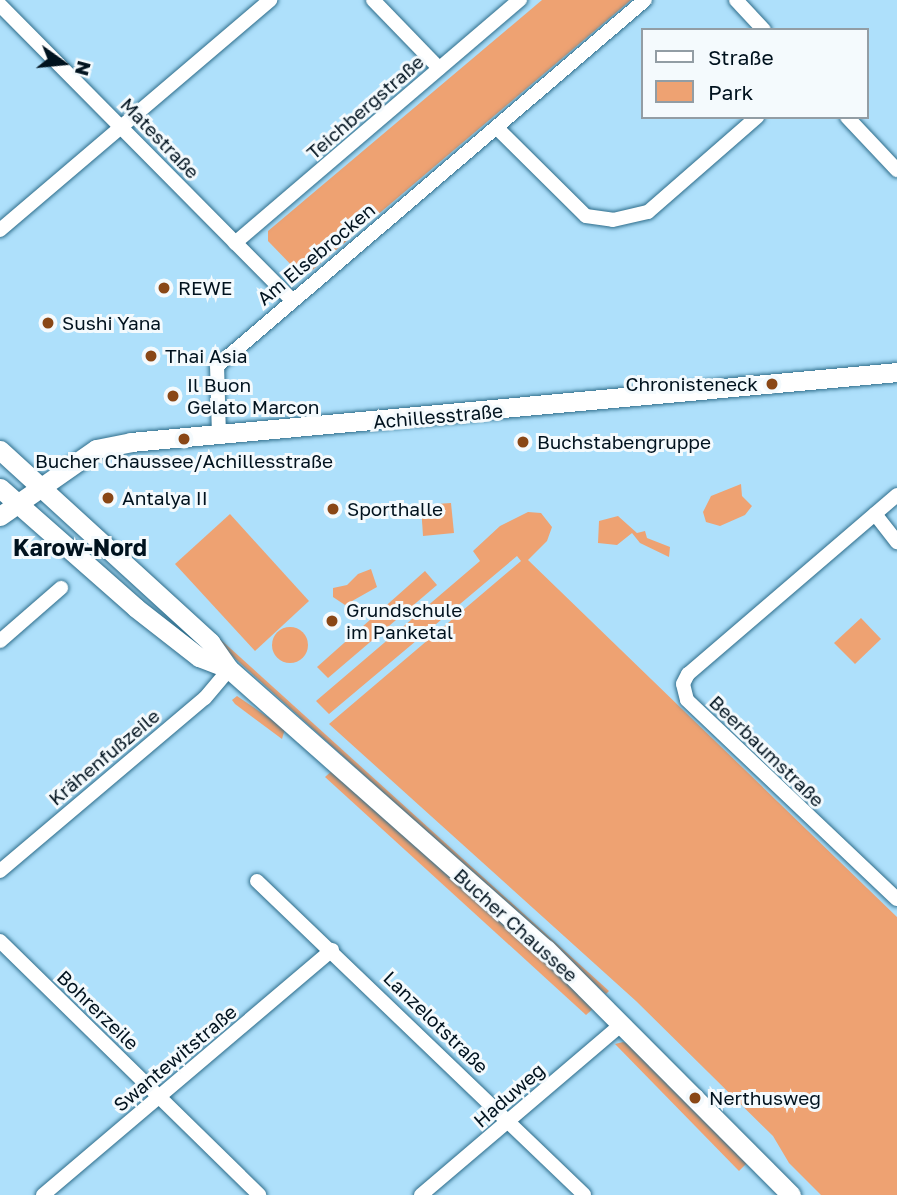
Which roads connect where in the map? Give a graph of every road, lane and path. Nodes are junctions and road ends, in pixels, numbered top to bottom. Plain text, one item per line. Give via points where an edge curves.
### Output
1 (270, 0) edge
2 (373, 0) edge
3 (520, 0) edge
4 (645, 0) edge
5 (736, 0) edge
6 (0, 5) edge
7 (762, 28) edge
8 (439, 68) junction
9 (755, 119) edge
10 (849, 119) edge
11 (122, 126) junction
12 (497, 128) junction
13 (897, 170) edge
14 (0, 230) edge
15 (235, 243) junction
16 (291, 299) junction
17 (897, 372) edge
18 (219, 436) junction
19 (0, 450) edge
20 (39, 486) junction
21 (0, 488) edge
22 (897, 495) edge
23 (8, 510) edge
24 (875, 514) junction
25 (897, 542) edge
26 (61, 588) dead end
27 (0, 641) edge
28 (229, 669) junction
29 (0, 871) edge
30 (257, 881) dead end
31 (892, 897) edge
32 (0, 941) edge
33 (331, 950) junction
34 (622, 1024) junction
35 (160, 1097) junction
36 (510, 1120) junction
37 (43, 1195) edge
38 (259, 1195) edge
39 (421, 1195) edge
40 (584, 1195) edge
41 (791, 1195) edge

1 - 11 street
2 - 8 street
3 - 8 street, Teichbergstraße
4 - 12 street, Am Elsebrocken
5 - 7 street
6 - 11 street, Matestraße
8 - 15 street, Teichbergstraße
9 - 12 street via 648,212 613,220 586,216
10 - 13 street
11 - 14 street
11 - 15 street, Matestraße
12 - 16 street, Am Elsebrocken
15 - 16 street, Matestraße
16 - 18 street, Am Elsebrocken via 217,366
17 - 18 main road, Achillesstraße
18 - 20 main road, Achillesstraße via 96,449
19 - 20 main road, Bucher Chaussee
20 - 23 main road, Achillesstraße
20 - 28 main road, Bucher Chaussee via 210,642
21 - 23 main road, Bucher Chaussee
22 - 24 street, Beerbaumstraße
23 - 28 main road, Bucher Chaussee via 200,657
24 - 25 street
24 - 31 street, Beerbaumstraße via 688,674 683,684 687,700
26 - 27 street
28 - 29 street, Krähenfußzeile via 205,698
28 - 34 main road, Bucher Chaussee via 546,949
30 - 33 street, Lanzelotstraße
32 - 35 street, Bohrerzeile
33 - 35 street, Swantewitstraße
33 - 36 street, Lanzelotstraße
34 - 36 street, Haduweg
34 - 41 main road, Bucher Chaussee
35 - 37 street, Swantewitstraße
35 - 38 street, Bohrerzeile
36 - 39 street, Haduweg
36 - 40 street, Lanzelotstraße

